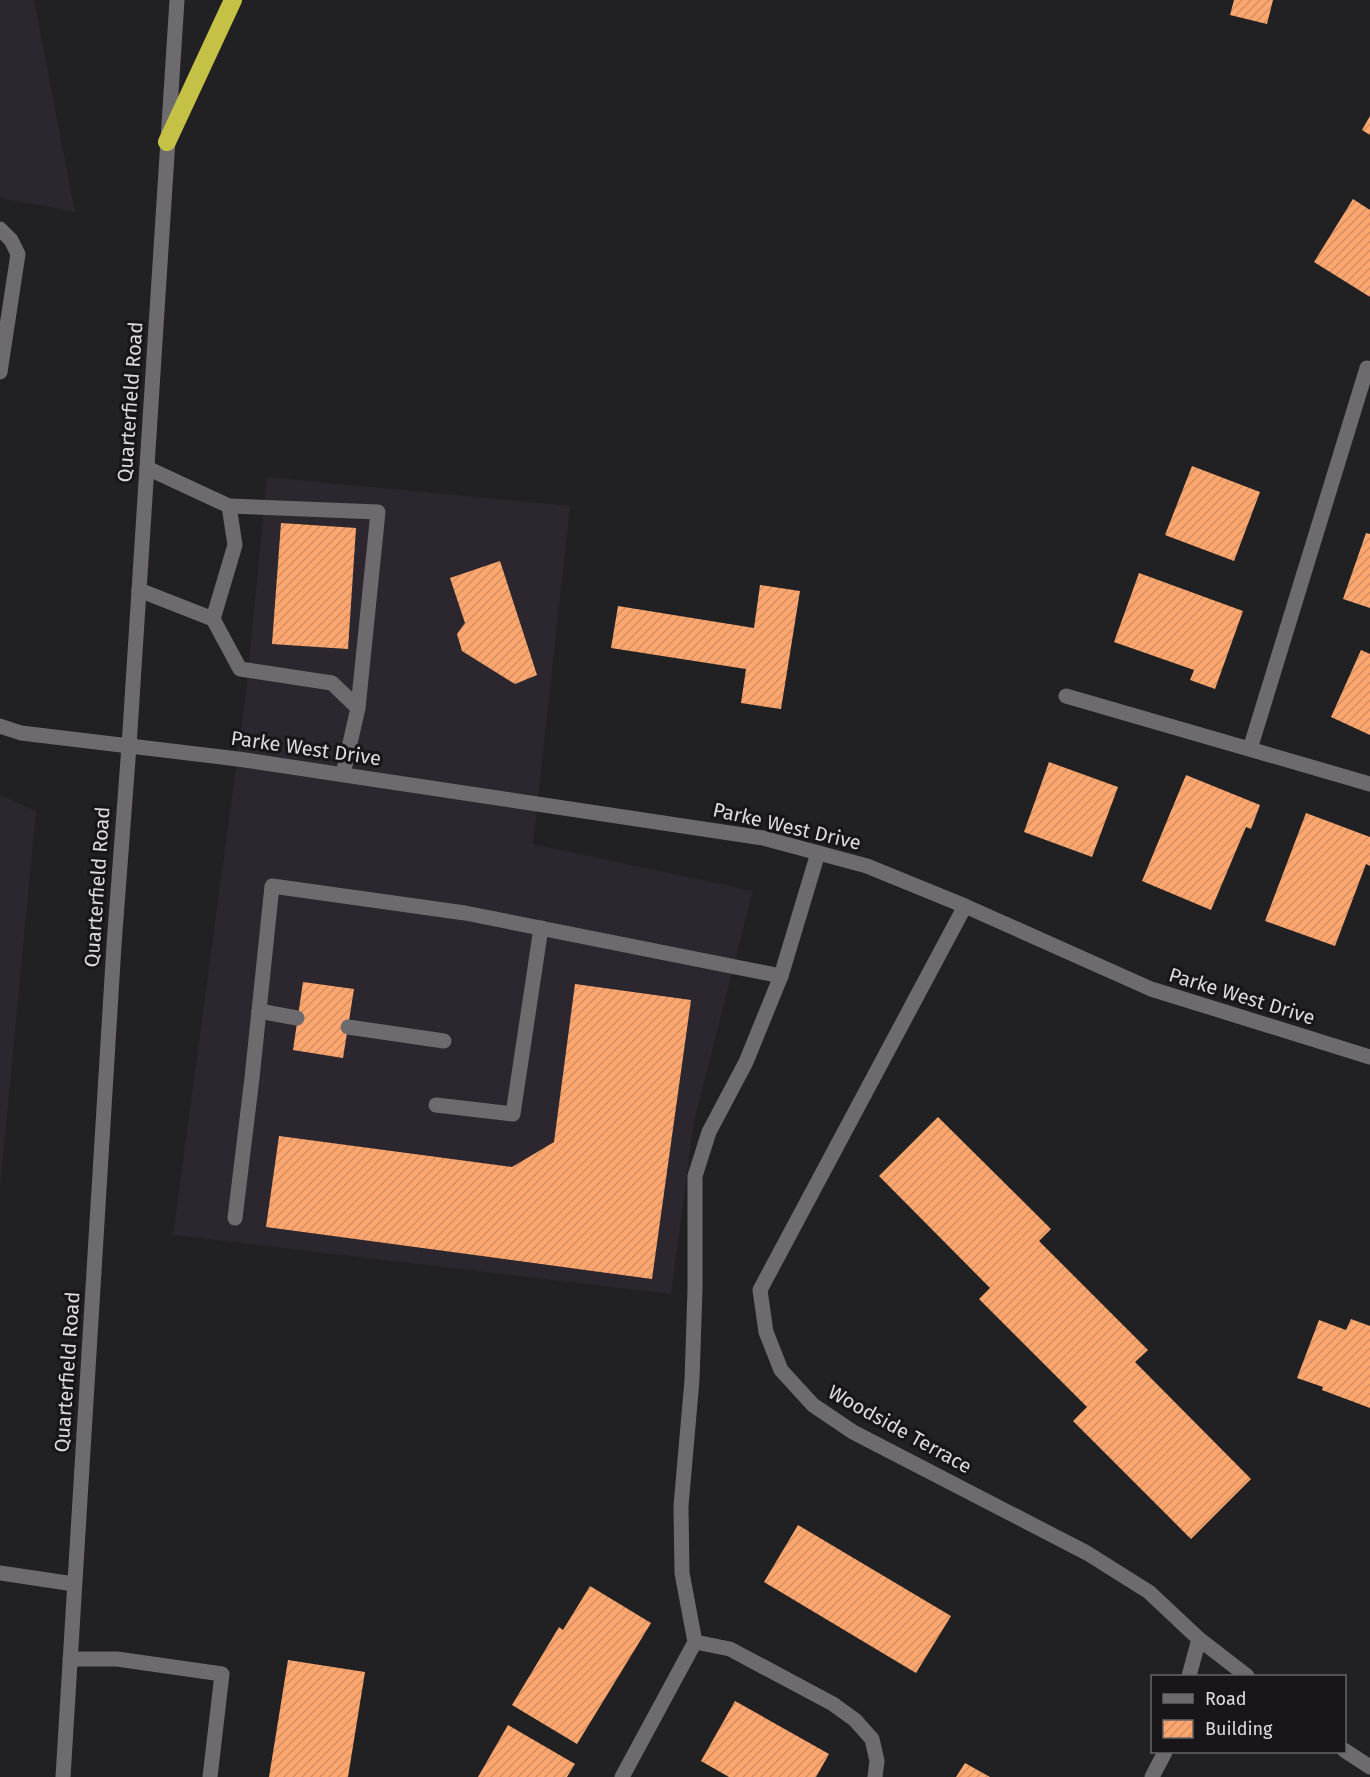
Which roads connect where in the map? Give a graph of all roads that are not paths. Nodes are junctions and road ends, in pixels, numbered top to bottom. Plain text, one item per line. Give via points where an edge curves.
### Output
1 (177, 0) edge
2 (233, 0) edge
3 (167, 142) junction
4 (0, 229) edge
5 (1367, 368) dead end
6 (0, 372) edge
7 (147, 468) junction
8 (230, 506) junction
9 (139, 590) junction
10 (213, 619) junction
11 (1066, 696) dead end
12 (358, 708) junction
13 (0, 726) edge
14 (129, 746) junction
15 (1250, 749) junction
16 (343, 774) junction
17 (1370, 784) edge
18 (818, 853) junction
19 (965, 906) junction
20 (541, 928) junction
21 (781, 976) junction
22 (259, 1011) junction
23 (297, 1018) dead end
24 (348, 1027) dead end
25 (444, 1041) dead end
26 (1370, 1057) edge
27 (436, 1105) dead end
28 (234, 1218) dead end
29 (0, 1573) edge
30 (74, 1584) junction
31 (1199, 1639) junction
32 (695, 1642) junction
33 (70, 1659) junction
34 (1190, 1675) edge
35 (1244, 1675) edge
36 (1346, 1751) edge
37 (1165, 1753) edge
38 (1370, 1767) edge
39 (63, 1777) edge
40 (210, 1777) edge
41 (622, 1777) edge
42 (875, 1777) edge
43 (1152, 1777) edge

1 - 3 street, Quarterfield Road
2 - 3 highway
3 - 7 street, Quarterfield Road
4 - 6 street via 18,254
5 - 15 street
7 - 8 street
7 - 9 street, Quarterfield Road
8 - 10 street via 235,545
8 - 12 street via 378,512
9 - 10 street
9 - 14 street, Quarterfield Road
10 - 12 street via 240,669 332,683
11 - 15 street
12 - 16 street
13 - 14 street, Parke West Drive via 21,734
14 - 16 street, Parke West Drive
14 - 30 street, Quarterfield Road
15 - 17 street
16 - 18 street, Parke West Drive via 763,838
18 - 19 street, Parke West Drive via 867,866
18 - 21 street
19 - 26 street, Parke West Drive via 1151,989
19 - 31 street, Woodside Terrace via 760,1290 766,1332 781,1370 813,1405 853,1432 1087,1553 1149,1592
20 - 21 street
20 - 22 street via 272,886
20 - 27 street via 513,1114
21 - 32 street via 746,1062 709,1132 695,1176 692,1380 681,1506 682,1573
22 - 23 street
22 - 28 street
24 - 25 street
29 - 30 street
30 - 33 street, Quarterfield Road
31 - 34 street
31 - 35 street, Woodside Terrace
32 - 41 street
32 - 42 street via 729,1649 833,1704 855,1720 872,1740 877,1761
33 - 39 street, Quarterfield Road
33 - 40 street via 117,1659 222,1674
36 - 38 street
37 - 43 street

